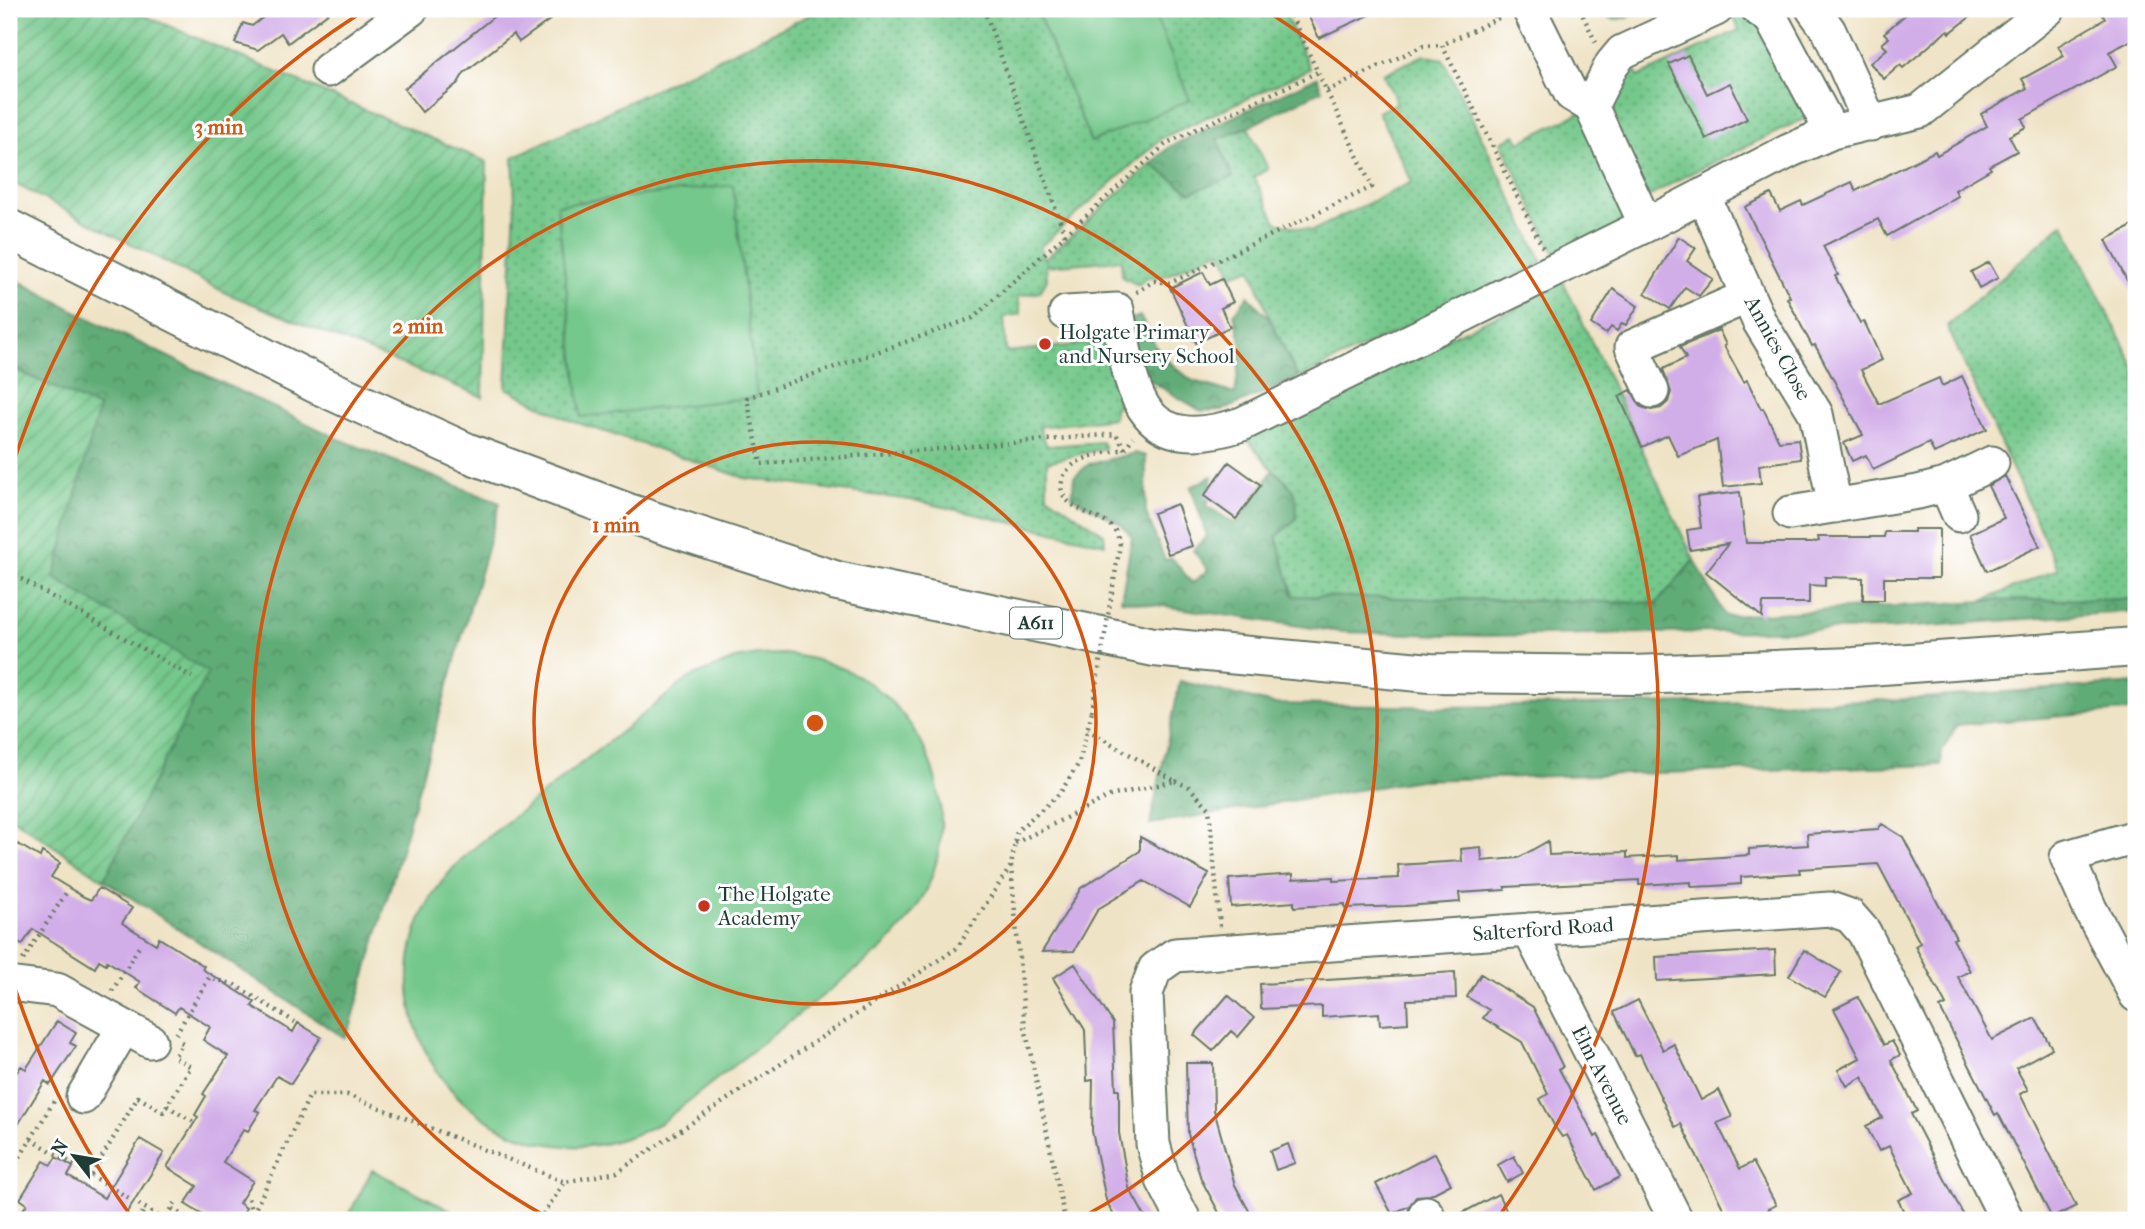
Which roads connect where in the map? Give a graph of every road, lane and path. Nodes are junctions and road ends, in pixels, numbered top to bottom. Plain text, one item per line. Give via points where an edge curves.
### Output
1 (411, 9) edge
2 (984, 9) edge
3 (1288, 9) edge
4 (1492, 9) edge
5 (1580, 9) edge
6 (1716, 9) edge
7 (1758, 9) edge
8 (1813, 9) edge
9 (2048, 9) edge
10 (1518, 11) edge
11 (1496, 19) junction
12 (1442, 45) junction
13 (1598, 48) dead end
14 (328, 70) dead end
15 (1318, 72) junction
16 (1327, 91) junction
17 (1591, 106) junction
18 (1871, 124) junction
19 (1832, 132) junction
20 (1703, 195) junction
21 (1646, 225) junction
22 (9, 229) edge
23 (1065, 235) junction
24 (1554, 270) junction
25 (1748, 296) junction
26 (1117, 310) junction
27 (1066, 313) dead end
28 (1652, 391) dead end
29 (1147, 416) junction
30 (1125, 449) junction
31 (1992, 463) dead end
32 (1836, 506) junction
33 (1790, 513) dead end
34 (9, 572) edge
35 (2136, 647) edge
36 (1090, 655) dead end
37 (1104, 657) dead end
38 (192, 677) dead end
39 (1088, 730) junction
40 (1175, 781) junction
41 (2136, 837) edge
42 (1015, 843) junction
43 (1010, 866) junction
44 (68, 890) dead end
45 (1529, 930) junction
46 (139, 947) dead end
47 (1222, 952) junction
48 (15, 973) edge
49 (2136, 995) edge
50 (295, 1022) dead end
51 (124, 1027) junction
52 (83, 1097) joint
53 (167, 1106) junction
54 (197, 1124) dead end
55 (31, 1139) junction
56 (9, 1175) edge
57 (91, 1175) junction
58 (565, 1182) junction
59 (248, 1198) dead end
60 (175, 1203) dead end
61 (145, 1209) junction
62 (172, 1209) junction
63 (138, 1220) edge
64 (191, 1220) edge
65 (248, 1220) edge
66 (540, 1220) edge
67 (1065, 1220) edge
68 (1184, 1220) edge
69 (1676, 1220) edge
70 (2007, 1220) edge

1 - 14 street
2 - 23 path
3 - 15 path
4 - 11 path
5 - 13 path
6 - 17 street via 1622,52
7 - 19 street via 1771,18
8 - 18 street via 1829,31
9 - 18 street via 1920,111
10 - 11 path
10 - 17 street via 1571,94
11 - 12 path
12 - 16 path via 1423,46
12 - 24 path
15 - 16 path
15 - 23 path via 1167,143
16 - 26 path via 1372,187 1170,283 1154,281 1141,287
17 - 21 street
18 - 19 street
19 - 20 street
20 - 21 street
20 - 25 street, Annies Close
21 - 24 street
22 - 35 main road, A611 via 367,407 468,453 628,513 837,581 1154,647 1430,673 1633,675 1854,667
23 - 30 path via 974,318 747,398 761,464 1116,435
24 - 29 street via 1242,424 1193,434 1166,429
25 - 28 street via 1621,352
25 - 32 street, Annies Close via 1816,414
26 - 27 street
26 - 29 street via 1136,395
29 - 30 path
30 - 39 path, bridge via 1074,462 1063,474 1060,488 1066,501 1111,525 1120,545
31 - 32 street via 1953,500 1918,492
32 - 33 street
34 - 38 path
36 - 37 path
39 - 40 path
39 - 42 path via 1079,763 1060,793 1017,831
40 - 42 path via 1110,796
40 - 47 path via 1189,787 1209,808
41 - 49 street via 2067,857
42 - 43 path
43 - 58 path via 957,948 617,1172
43 - 67 path via 1025,1027
44 - 48 path
45 - 47 street, Salterford Road
45 - 69 street, Elm Avenue
45 - 70 street, Salterford Road via 1830,909 1850,916 1864,932
46 - 51 path
47 - 68 street, Salterford Road via 1175,955 1156,969 1146,993 1153,1144 1163,1180
48 - 51 street
50 - 53 path via 233,984 209,978 173,1038 183,1043 174,1057 191,1067
51 - 52 street
52 - 55 path via 58,1094
53 - 54 path
53 - 57 path via 163,1112 138,1097
55 - 56 path
55 - 57 path
57 - 61 path
58 - 65 path via 348,1095 324,1093 310,1095
58 - 66 path
59 - 65 path
60 - 62 path
61 - 62 path via 165,1220
61 - 63 path
62 - 64 path

